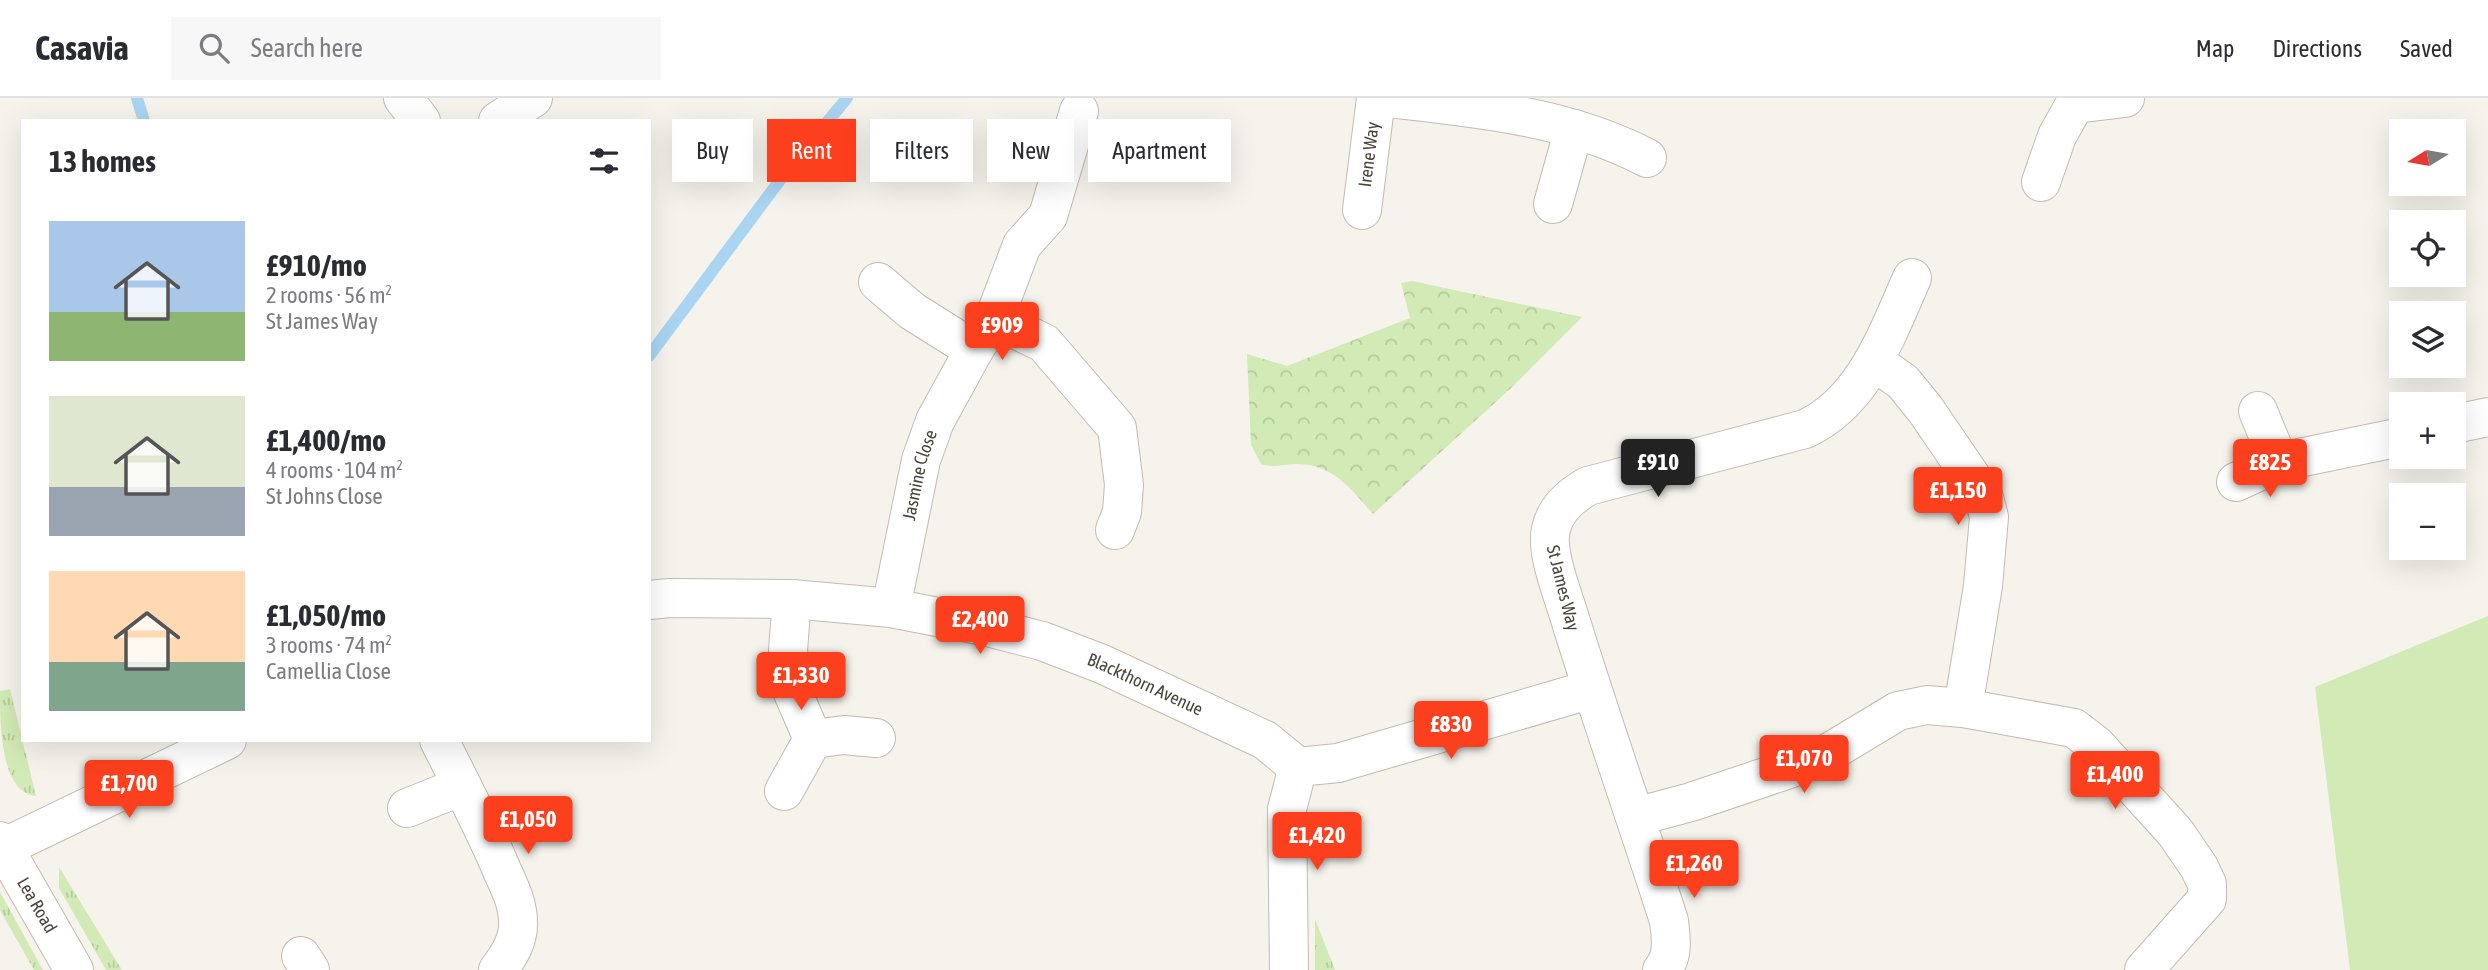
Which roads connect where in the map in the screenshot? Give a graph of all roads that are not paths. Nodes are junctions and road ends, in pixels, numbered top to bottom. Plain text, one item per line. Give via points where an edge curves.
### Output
1 (403, 98) edge
2 (533, 98) edge
3 (1376, 98) edge
4 (1388, 98) edge
5 (2125, 98) edge
6 (2070, 101) edge
7 (1079, 111) dead end
8 (419, 119) edge
9 (501, 119) edge
10 (1574, 129) junction
11 (1647, 158) dead end
12 (2041, 182) dead end
13 (1553, 204) dead end
14 (1362, 210) dead end
15 (1912, 278) dead end
16 (878, 282) dead end
17 (984, 335) junction
18 (1875, 362) junction
19 (2258, 411) dead end
20 (2488, 417) edge
21 (2466, 422) edge
22 (2389, 439) edge
23 (2279, 462) junction
24 (2236, 482) dead end
25 (1115, 530) dead end
26 (792, 599) junction
27 (651, 600) edge
28 (891, 608) junction
29 (1592, 689) junction
30 (1963, 708) junction
31 (876, 738) dead end
32 (813, 739) junction
33 (224, 742) edge
34 (440, 742) edge
35 (1298, 767) junction
36 (462, 786) junction
37 (784, 791) dead end
38 (407, 808) dead end
39 (1635, 817) junction
40 (2, 844) edge
41 (74, 970) edge
42 (498, 970) edge
43 (1289, 970) edge
44 (1662, 970) edge
45 (2144, 970) edge

1 - 8 street
2 - 9 street
3 - 14 street, Irene Way
4 - 10 street via 1491,109
5 - 6 street
6 - 12 street
7 - 17 street, Jasmine Close via 1048,216 1021,245
10 - 11 street
10 - 13 street
15 - 18 street, St James Way
16 - 17 street via 912,311
17 - 25 street via 1044,343 1117,428 1125,485
17 - 28 street, Jasmine Close via 935,421 921,460
18 - 29 street, St James Way via 1824,421 1588,486 1568,498 1550,531 1551,555
18 - 30 street via 1903,382 1925,409 1983,494 1989,517
19 - 23 street
20 - 21 street
22 - 23 street
23 - 24 street
26 - 27 street, Blackthorn Avenue
26 - 28 street, Blackthorn Avenue
26 - 32 street via 788,650 793,693
28 - 35 street, Blackthorn Avenue via 1042,641 1102,664 1265,740
29 - 35 street via 1338,763
29 - 39 street, St James Way
30 - 39 street via 1927,705 1898,711 1830,752
30 - 45 street via 2074,728 2096,745 2175,832 2199,867 2207,898
31 - 32 street via 844,735
32 - 37 street
33 - 40 street
34 - 36 street
35 - 43 street via 1287,809
36 - 38 street
36 - 42 street via 516,904 516,939
39 - 44 street, St James Way via 1669,921 1672,949
40 - 41 street, Lea Road

